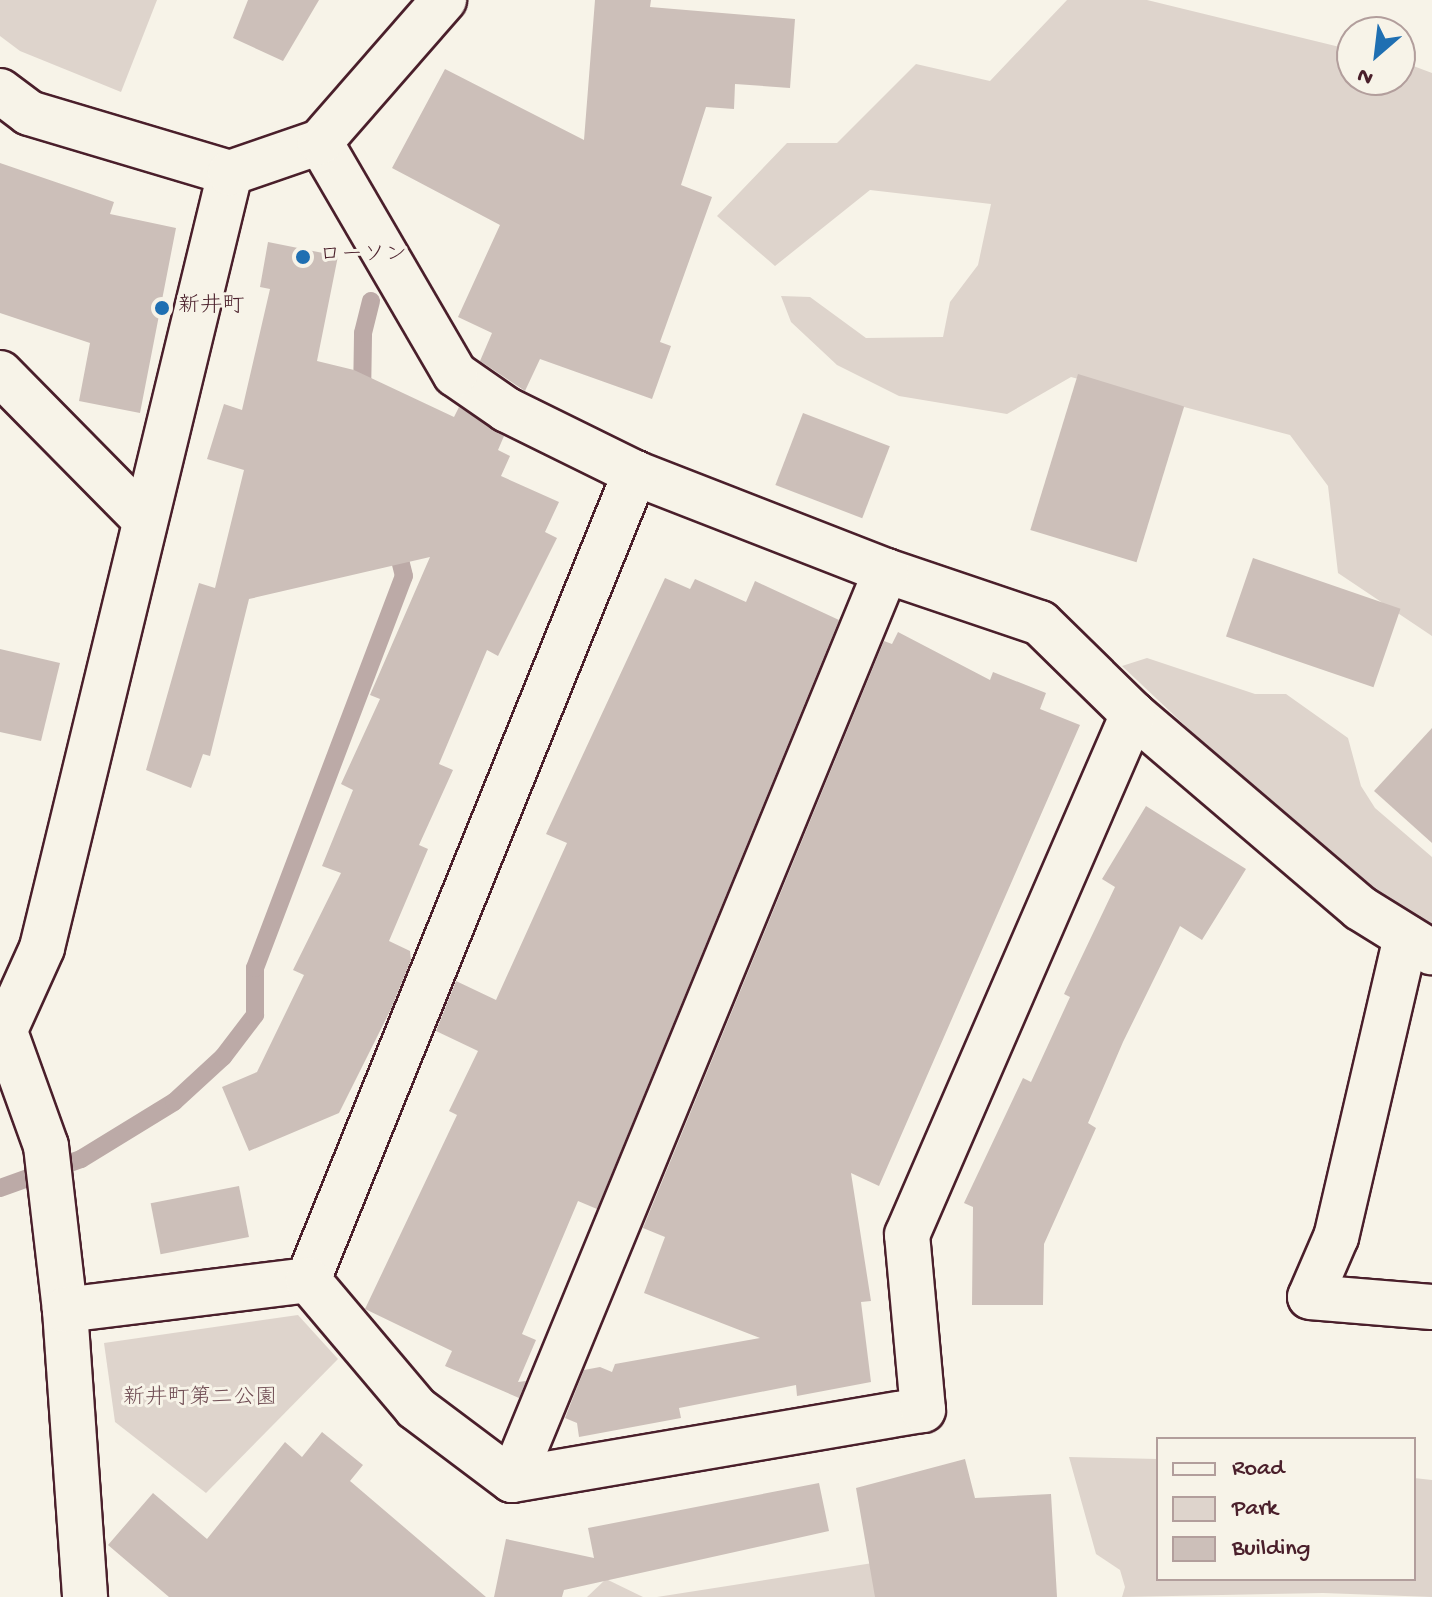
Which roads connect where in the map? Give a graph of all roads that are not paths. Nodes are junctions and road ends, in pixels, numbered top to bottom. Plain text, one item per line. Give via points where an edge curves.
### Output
1 (444, 0) edge
2 (0, 91) edge
3 (320, 142) junction
4 (230, 173) junction
5 (0, 373) edge
6 (635, 473) junction
7 (145, 520) junction
8 (886, 571) junction
9 (1133, 714) junction
10 (1419, 945) edge
11 (3, 1037) edge
12 (308, 1280) junction
13 (1432, 1307) edge
14 (65, 1310) junction
15 (512, 1480) junction
16 (85, 1597) edge

1 - 3 street
2 - 4 street via 29,113
3 - 4 street
3 - 6 street via 455,374 507,410
4 - 7 street
5 - 7 street
6 - 8 street
6 - 12 street
7 - 11 street via 42,948
8 - 9 street via 1040,623
8 - 15 street
9 - 10 street via 1360,908
9 - 15 street via 907,1235 923,1410
10 - 13 street via 1336,1237 1310,1297
11 - 14 street via 46,1146
12 - 14 street
12 - 15 street via 416,1408
14 - 16 street

